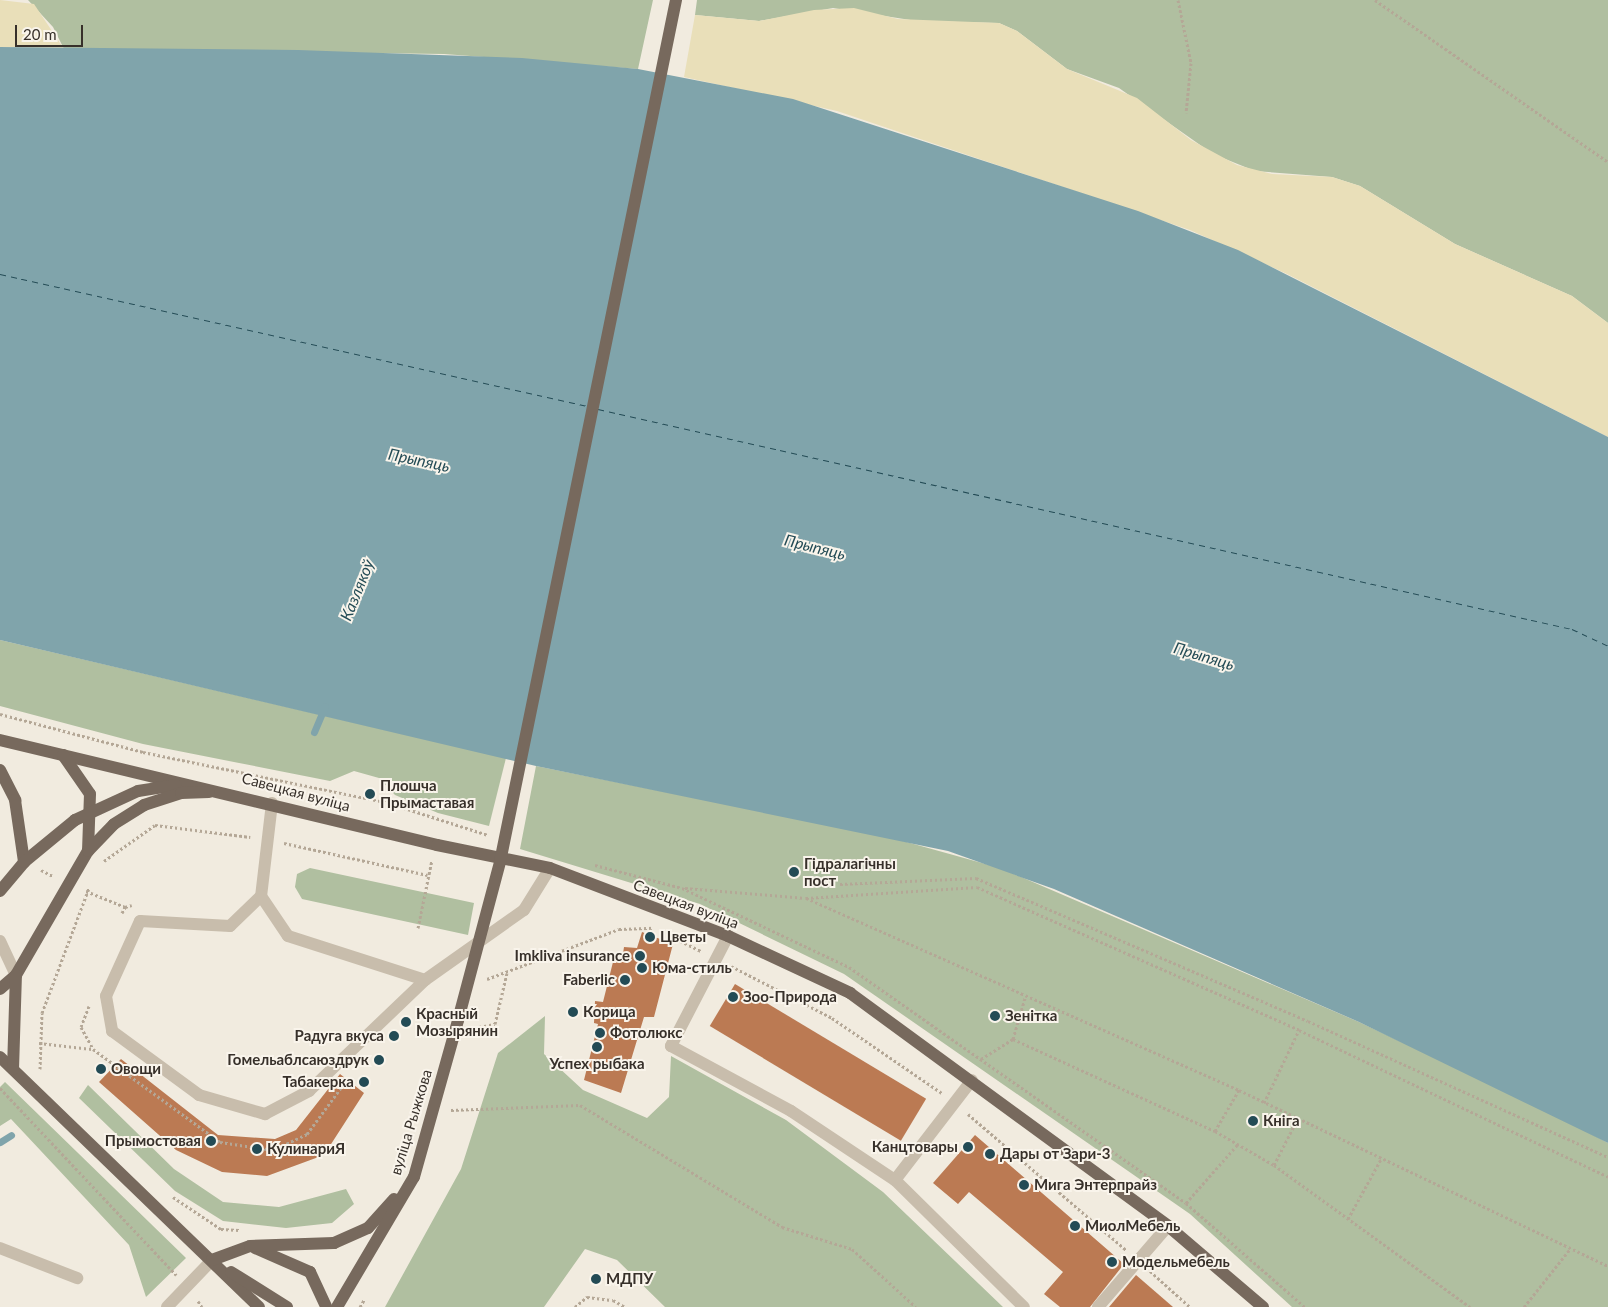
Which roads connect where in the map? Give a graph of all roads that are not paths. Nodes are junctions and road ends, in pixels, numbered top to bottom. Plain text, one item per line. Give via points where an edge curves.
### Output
1 (676, 0) edge
2 (0, 740) edge
3 (63, 755) junction
4 (0, 770) edge
5 (226, 791) junction
6 (272, 804) junction
7 (91, 812) junction
8 (88, 851) junction
9 (24, 862) junction
10 (550, 868) junction
11 (3, 887) edge
12 (261, 896) junction
13 (728, 936) junction
14 (0, 941) edge
15 (16, 975) junction
16 (426, 980) junction
17 (0, 989) edge
18 (0, 1057) edge
19 (6, 1069) edge
20 (972, 1080) junction
21 (414, 1177) junction
22 (895, 1180) junction
23 (1168, 1226) junction
24 (250, 1246) junction
25 (0, 1248) edge
26 (212, 1260) junction
27 (77, 1278) dead end
28 (167, 1307) edge
29 (259, 1307) edge
30 (287, 1307) edge
31 (326, 1307) edge
32 (336, 1307) edge
33 (1024, 1307) edge
34 (1098, 1307) edge
35 (1262, 1307) edge

1 - 21 main road, вуліца Рыжкова, bridge via 500,862 462,1025
2 - 3 main road, Савецкая вуліца
3 - 5 main road, Савецкая вуліца
3 - 7 main road via 90,794
4 - 9 main road via 14,800
5 - 6 main road, Савецкая вуліца
5 - 7 main road via 167,784
5 - 8 main road via 181,793 144,805 114,824
6 - 10 main road, Савецкая вуліца via 437,845
6 - 12 street
7 - 8 main road
7 - 9 main road
8 - 15 main road
9 - 11 main road
10 - 13 main road, Савецкая вуліца
10 - 16 street via 524,910
12 - 16 street via 288,936
12 - 16 street via 230,926 140,921 106,996 112,1031 199,1095 265,1114 309,1091
13 - 20 main road, Савецкая вуліца via 850,993
13 - 22 street via 719,960 671,1046 791,1112
14 - 15 street
15 - 17 main road
15 - 19 main road
18 - 19 main road
19 - 26 main road
20 - 22 street
20 - 23 main road, Савецкая вуліца
21 - 24 main road via 368,1228 334,1243
21 - 32 main road, вуліца Рыжкова
22 - 33 street
23 - 34 street
23 - 35 main road, Савецкая вуліца
24 - 26 main road
24 - 31 main road via 310,1272
25 - 27 street
26 - 28 street via 189,1289
26 - 29 main road
26 - 30 main road

